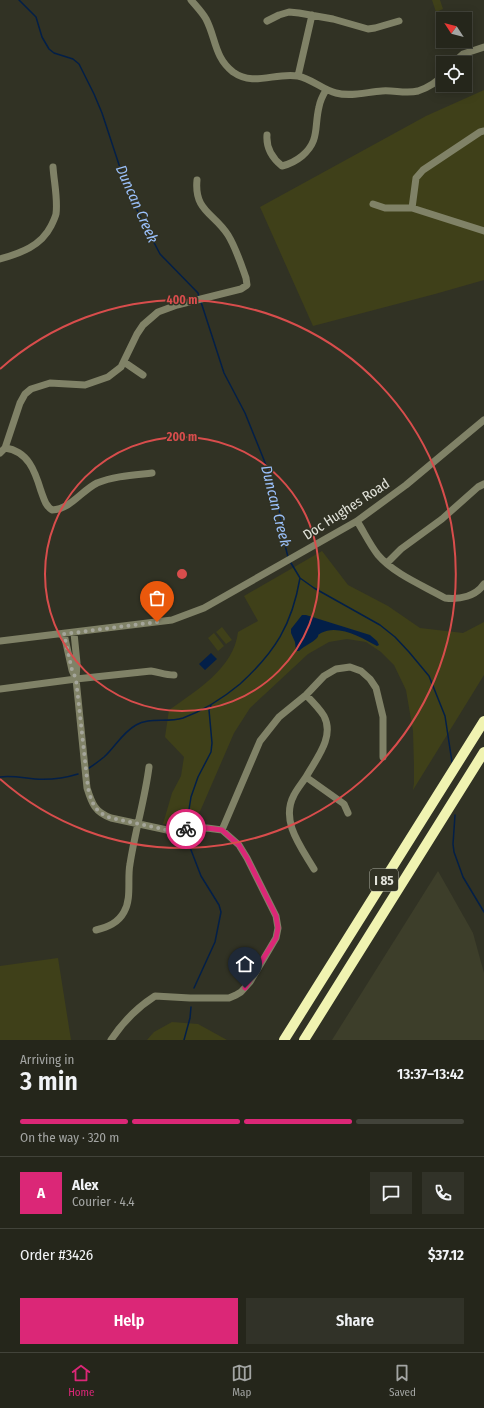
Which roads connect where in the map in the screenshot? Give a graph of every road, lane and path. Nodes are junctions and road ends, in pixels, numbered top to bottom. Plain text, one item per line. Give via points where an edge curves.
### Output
1 (196, 2) edge
2 (312, 15) junction
3 (267, 21) dead end
4 (399, 21) dead end
5 (484, 47) edge
6 (461, 56) edge
7 (298, 76) junction
8 (436, 80) edge
9 (326, 90) junction
10 (484, 131) edge
11 (267, 135) dead end
12 (53, 167) dead end
13 (197, 180) dead end
14 (373, 204) dead end
15 (412, 208) junction
16 (484, 231) edge
17 (0, 259) edge
18 (124, 362) junction
19 (143, 375) dead end
20 (484, 420) edge
21 (2, 451) edge
22 (152, 473) dead end
23 (484, 484) edge
24 (357, 521) junction
25 (387, 563) junction
26 (484, 584) edge
27 (74, 633) junction
28 (64, 634) junction
29 (0, 641) edge
30 (174, 675) dead end
31 (76, 679) junction
32 (0, 689) edge
33 (306, 694) junction
34 (484, 721) edge
35 (484, 752) edge
36 (383, 757) dead end
37 (149, 766) dead end
38 (306, 777) junction
39 (348, 813) dead end
40 (138, 824) junction
41 (222, 830) junction
42 (314, 869) dead end
43 (96, 930) dead end
44 (111, 1040) edge
45 (284, 1040) edge
46 (304, 1040) edge

1 - 7 street via 206,20 219,56 235,73 258,80 277,76
2 - 3 street via 289,12
2 - 4 street via 368,29
2 - 7 street
5 - 6 street
7 - 9 street
8 - 9 street via 418,91 338,94
9 - 11 street via 318,107 314,141 298,159 282,166 268,149
10 - 15 street via 423,170 416,178
12 - 17 street via 56,215 49,230 34,246
13 - 18 street via 196,191 201,205 228,235 247,285 241,289 158,312 143,325
14 - 15 street via 385,208
15 - 16 street
18 - 19 street
18 - 21 street via 108,377 85,385 50,383 31,389 20,403
20 - 24 street, Doc Hughes Road via 406,485
21 - 22 street via 17,452 26,458 34,470 46,505 52,510 64,507 95,484 109,479
23 - 25 street via 442,519 410,541
24 - 25 street via 378,555
24 - 27 street, Doc Hughes Road via 204,608 172,620
25 - 26 street via 396,571 445,598 469,596
27 - 28 street, Doc Hughes Road
27 - 31 street
28 - 29 street, Doc Hughes Road
28 - 31 street
30 - 31 street via 150,671
31 - 32 street
31 - 40 street via 91,801 102,815
33 - 36 street via 324,676 336,669 350,667 361,671 376,688 383,718
33 - 38 street via 322,712 328,727 326,741
33 - 41 street via 279,717 260,741
34 - 45 highway, I 85
35 - 46 highway, I 85
37 - 40 street
38 - 39 street via 344,804
38 - 42 street via 293,796 290,825 294,837
40 - 41 street via 167,830
40 - 43 street via 128,877 128,904 117,922
41 - 44 street via 239,845 247,858 276,916 276,938 250,982 241,992 229,998 155,996 135,1012

